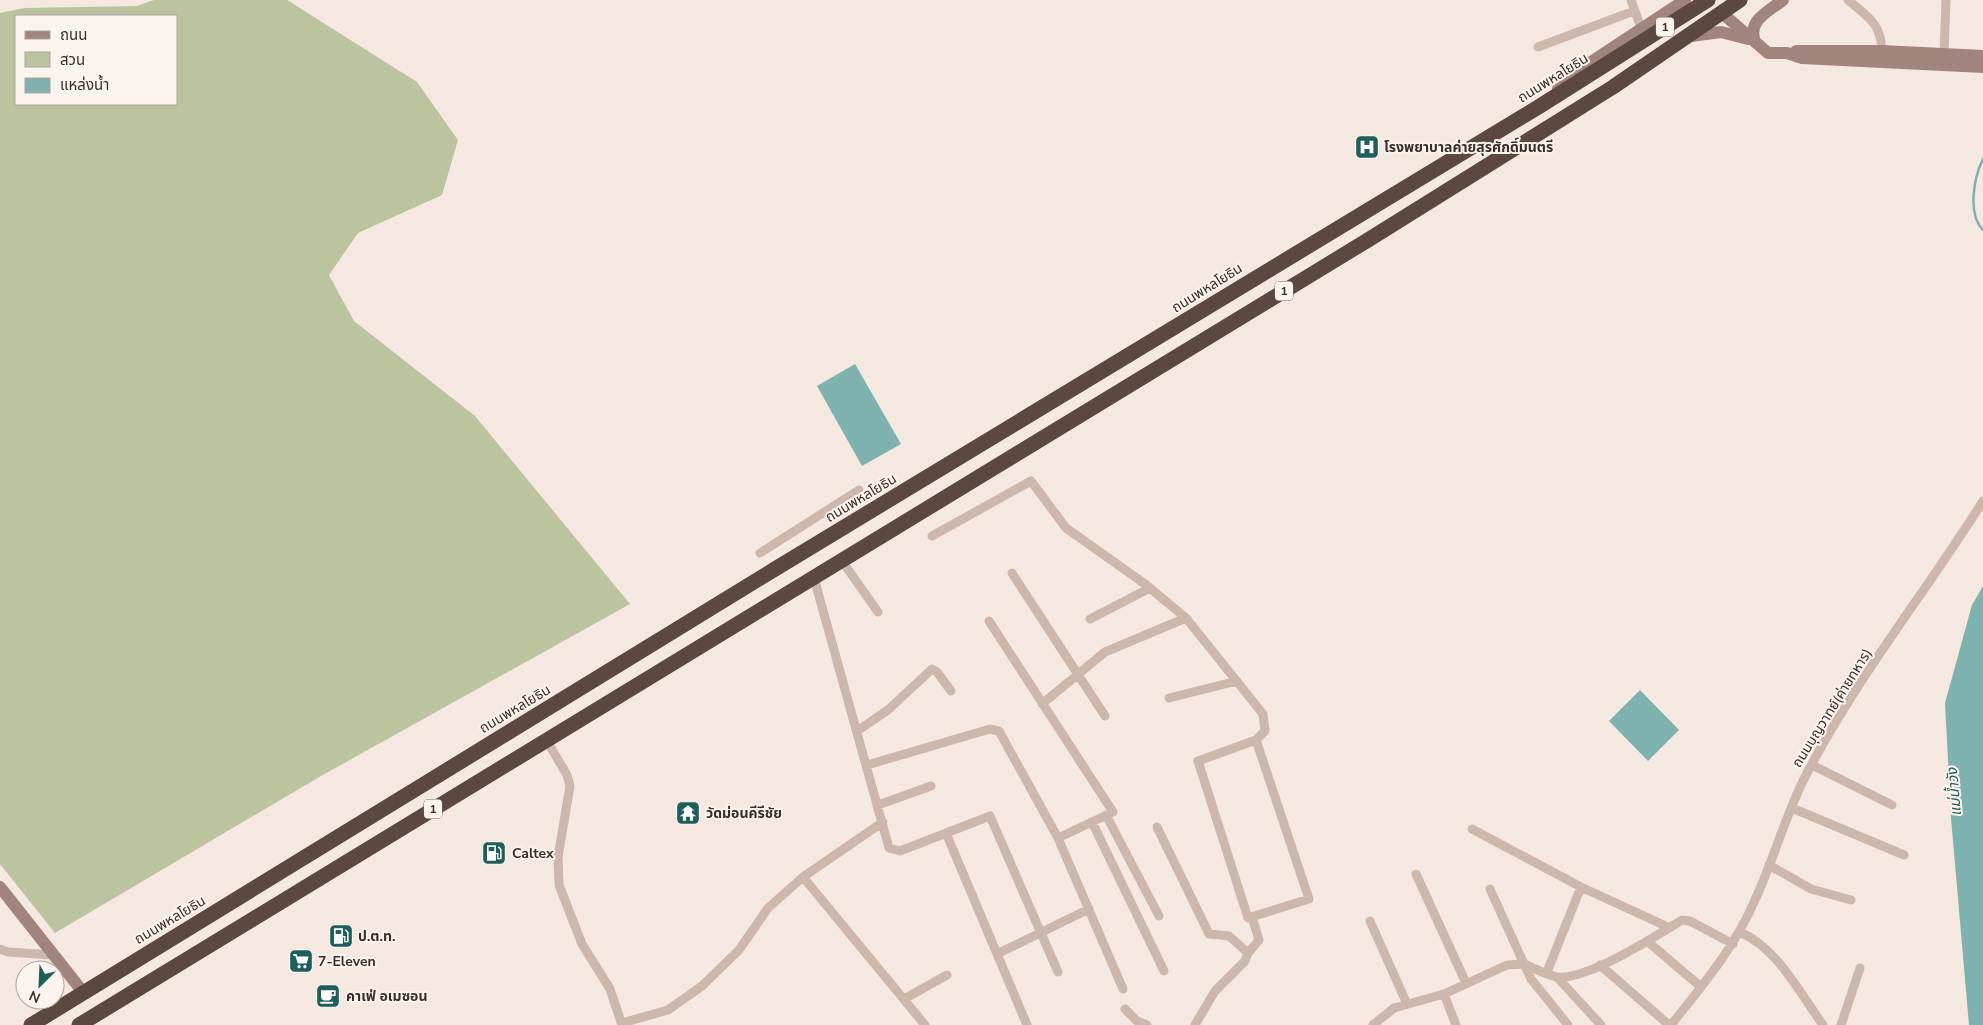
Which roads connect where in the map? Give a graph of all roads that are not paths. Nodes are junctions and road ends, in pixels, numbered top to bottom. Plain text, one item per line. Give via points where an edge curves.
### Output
1 (1631, 0) edge
2 (1685, 0) edge
3 (1708, 0) edge
4 (1712, 0) edge
5 (1740, 0) edge
6 (1783, 0) edge
7 (1848, 0) edge
8 (1946, 0) edge
9 (1634, 11) junction
10 (1722, 13) junction
11 (1641, 28) junction
12 (1691, 36) junction
13 (1755, 42) junction
14 (1538, 47) dead end
15 (1882, 51) junction
16 (1787, 53) junction
17 (1944, 54) junction
18 (1983, 56) edge
19 (1910, 58) junction
20 (1983, 67) edge
21 (1540, 106) junction
22 (859, 490) dead end
23 (1983, 501) edge
24 (932, 536) dead end
25 (760, 553) dead end
26 (842, 561) junction
27 (775, 569) junction
28 (1012, 573) dead end
29 (814, 578) junction
30 (1150, 588) junction
31 (788, 594) junction
32 (878, 612) dead end
33 (1186, 618) junction
34 (1090, 619) dead end
35 (989, 621) dead end
36 (1077, 673) junction
37 (1237, 680) junction
38 (951, 691) dead end
39 (1169, 698) dead end
40 (1042, 704) junction
41 (1105, 716) dead end
42 (857, 731) junction
43 (1256, 740) junction
44 (547, 741) junction
45 (867, 765) junction
46 (1812, 765) junction
47 (930, 786) dead end
48 (878, 805) junction
49 (1892, 805) dead end
50 (1792, 808) junction
51 (1106, 815) junction
52 (883, 822) junction
53 (1092, 822) junction
54 (1157, 827) dead end
55 (1472, 829) dead end
56 (946, 833) junction
57 (1058, 838) junction
58 (1904, 855) dead end
59 (1769, 865) junction
60 (1416, 874) dead end
61 (803, 877) junction
62 (0, 887) edge
63 (1581, 887) junction
64 (1490, 889) dead end
65 (1851, 900) dead end
66 (1089, 909) junction
67 (1159, 916) dead end
68 (1252, 917) junction
69 (1370, 921) dead end
70 (1668, 928) junction
71 (1041, 932) junction
72 (1740, 932) junction
73 (1647, 941) junction
74 (1733, 944) junction
75 (0, 949) edge
76 (1248, 953) junction
77 (997, 954) junction
78 (54, 955) junction
79 (1524, 964) junction
80 (1600, 965) junction
81 (1860, 968) dead end
82 (1164, 971) dead end
83 (1058, 972) dead end
84 (1547, 972) junction
85 (947, 974) dead end
86 (1557, 977) junction
87 (1466, 983) junction
88 (1701, 987) junction
89 (1123, 989) dead end
90 (83, 992) junction
91 (1444, 994) junction
92 (904, 999) junction
93 (1408, 1004) junction
94 (1125, 1009) dead end
95 (1382, 1016) junction
96 (99, 1020) edge
97 (622, 1024) edge
98 (31, 1025) edge
99 (79, 1025) edge
100 (925, 1025) edge
101 (1027, 1025) edge
102 (1147, 1025) edge
103 (1195, 1025) edge
104 (1373, 1025) edge
105 (1386, 1025) edge
106 (1456, 1025) edge
107 (1568, 1025) edge
108 (1601, 1025) edge
109 (1670, 1025) edge
110 (1823, 1025) edge
111 (1841, 1025) edge

1 - 9 street
2 - 11 main road, 1
3 - 21 highway, ถนนพหลโยธิน / 1
4 - 10 highway
5 - 10 highway, 1
6 - 13 main road via 1755,22 1752,32
7 - 15 street via 1876,23 1882,38
8 - 17 street
9 - 11 street
9 - 14 street
10 - 12 highway, 1
10 - 13 main road
11 - 21 main road, 1 via 1582,68
12 - 13 main road via 1721,32
12 - 26 highway, 1 via 1376,235
13 - 16 main road via 1768,53
15 - 16 main road via 1802,49
15 - 19 main road
16 - 19 main road via 1802,58
17 - 18 main road
17 - 19 main road
19 - 20 main road
21 - 27 highway, ถนนพหลโยธิน / 1
22 - 25 street
23 - 46 street, ถนนบุญวาทย์(ค่ายทหาร) via 1874,664
24 - 30 street via 1031,482 1066,528
26 - 29 highway, 1
26 - 32 street
27 - 31 highway
27 - 90 highway, ถนนพหลโยธิน / 1
28 - 36 street
29 - 31 highway, 1
29 - 42 street
30 - 33 street
30 - 34 street
31 - 44 highway, 1
33 - 36 street via 1105,652
33 - 37 street
35 - 40 street
36 - 40 street
36 - 41 street
37 - 39 street
37 - 43 street via 1263,714 1265,731
38 - 42 street via 932,669 888,710
40 - 51 street via 1113,812
42 - 45 street
43 - 68 street via 1309,899
43 - 68 street via 1198,761 1248,918
44 - 96 highway, 1
44 - 97 street via 570,786 558,857 560,885 582,944 610,989
45 - 48 street
45 - 57 street via 990,729 996,730
46 - 49 street
46 - 50 street, ถนนบุญวาทย์(ค่ายทหาร)
47 - 48 street
48 - 52 street
50 - 58 street
50 - 59 street, ถนนบุญวาทย์(ค่ายทหาร)
51 - 53 street
51 - 67 street
52 - 56 street via 889,848 900,851
52 - 61 street
53 - 57 street
53 - 82 street
54 - 76 street via 1209,934 1229,936
55 - 63 street
56 - 71 street via 990,816
56 - 77 street
57 - 66 street
59 - 65 street via 1810,889
59 - 72 street, ถนนบุญวาทย์(ค่ายทหาร)
60 - 87 street
61 - 92 street
61 - 97 street via 768,908 739,950 702,986 668,1010
62 - 78 main road
63 - 70 street
63 - 84 street
64 - 79 street
66 - 71 street
66 - 89 street
68 - 76 street via 1259,940
69 - 93 street
70 - 73 street
70 - 74 street via 1685,919
71 - 77 street
71 - 83 street
72 - 74 street, ถนนบุญวาทย์(ค่ายทหาร)
72 - 110 street via 1755,939 1772,955
73 - 80 street
73 - 88 street
74 - 88 street, ถนนบุญวาทย์(ค่ายทหาร)
75 - 78 street
76 - 103 street via 1246,961 1215,991
77 - 101 street
78 - 90 main road
79 - 84 street
79 - 87 street via 1506,965
79 - 107 street via 1531,978
80 - 86 street
80 - 109 street
81 - 111 street
84 - 86 street
85 - 92 street
86 - 108 street
87 - 91 street
88 - 109 street, ถนนบุญวาทย์(ค่ายทหาร)
90 - 96 highway
90 - 98 highway, ถนนพหลโยธิน / 1
91 - 93 street
91 - 106 street
92 - 100 street
93 - 95 street
94 - 102 street via 1137,1021
95 - 104 street
95 - 105 street
96 - 99 highway, 1

